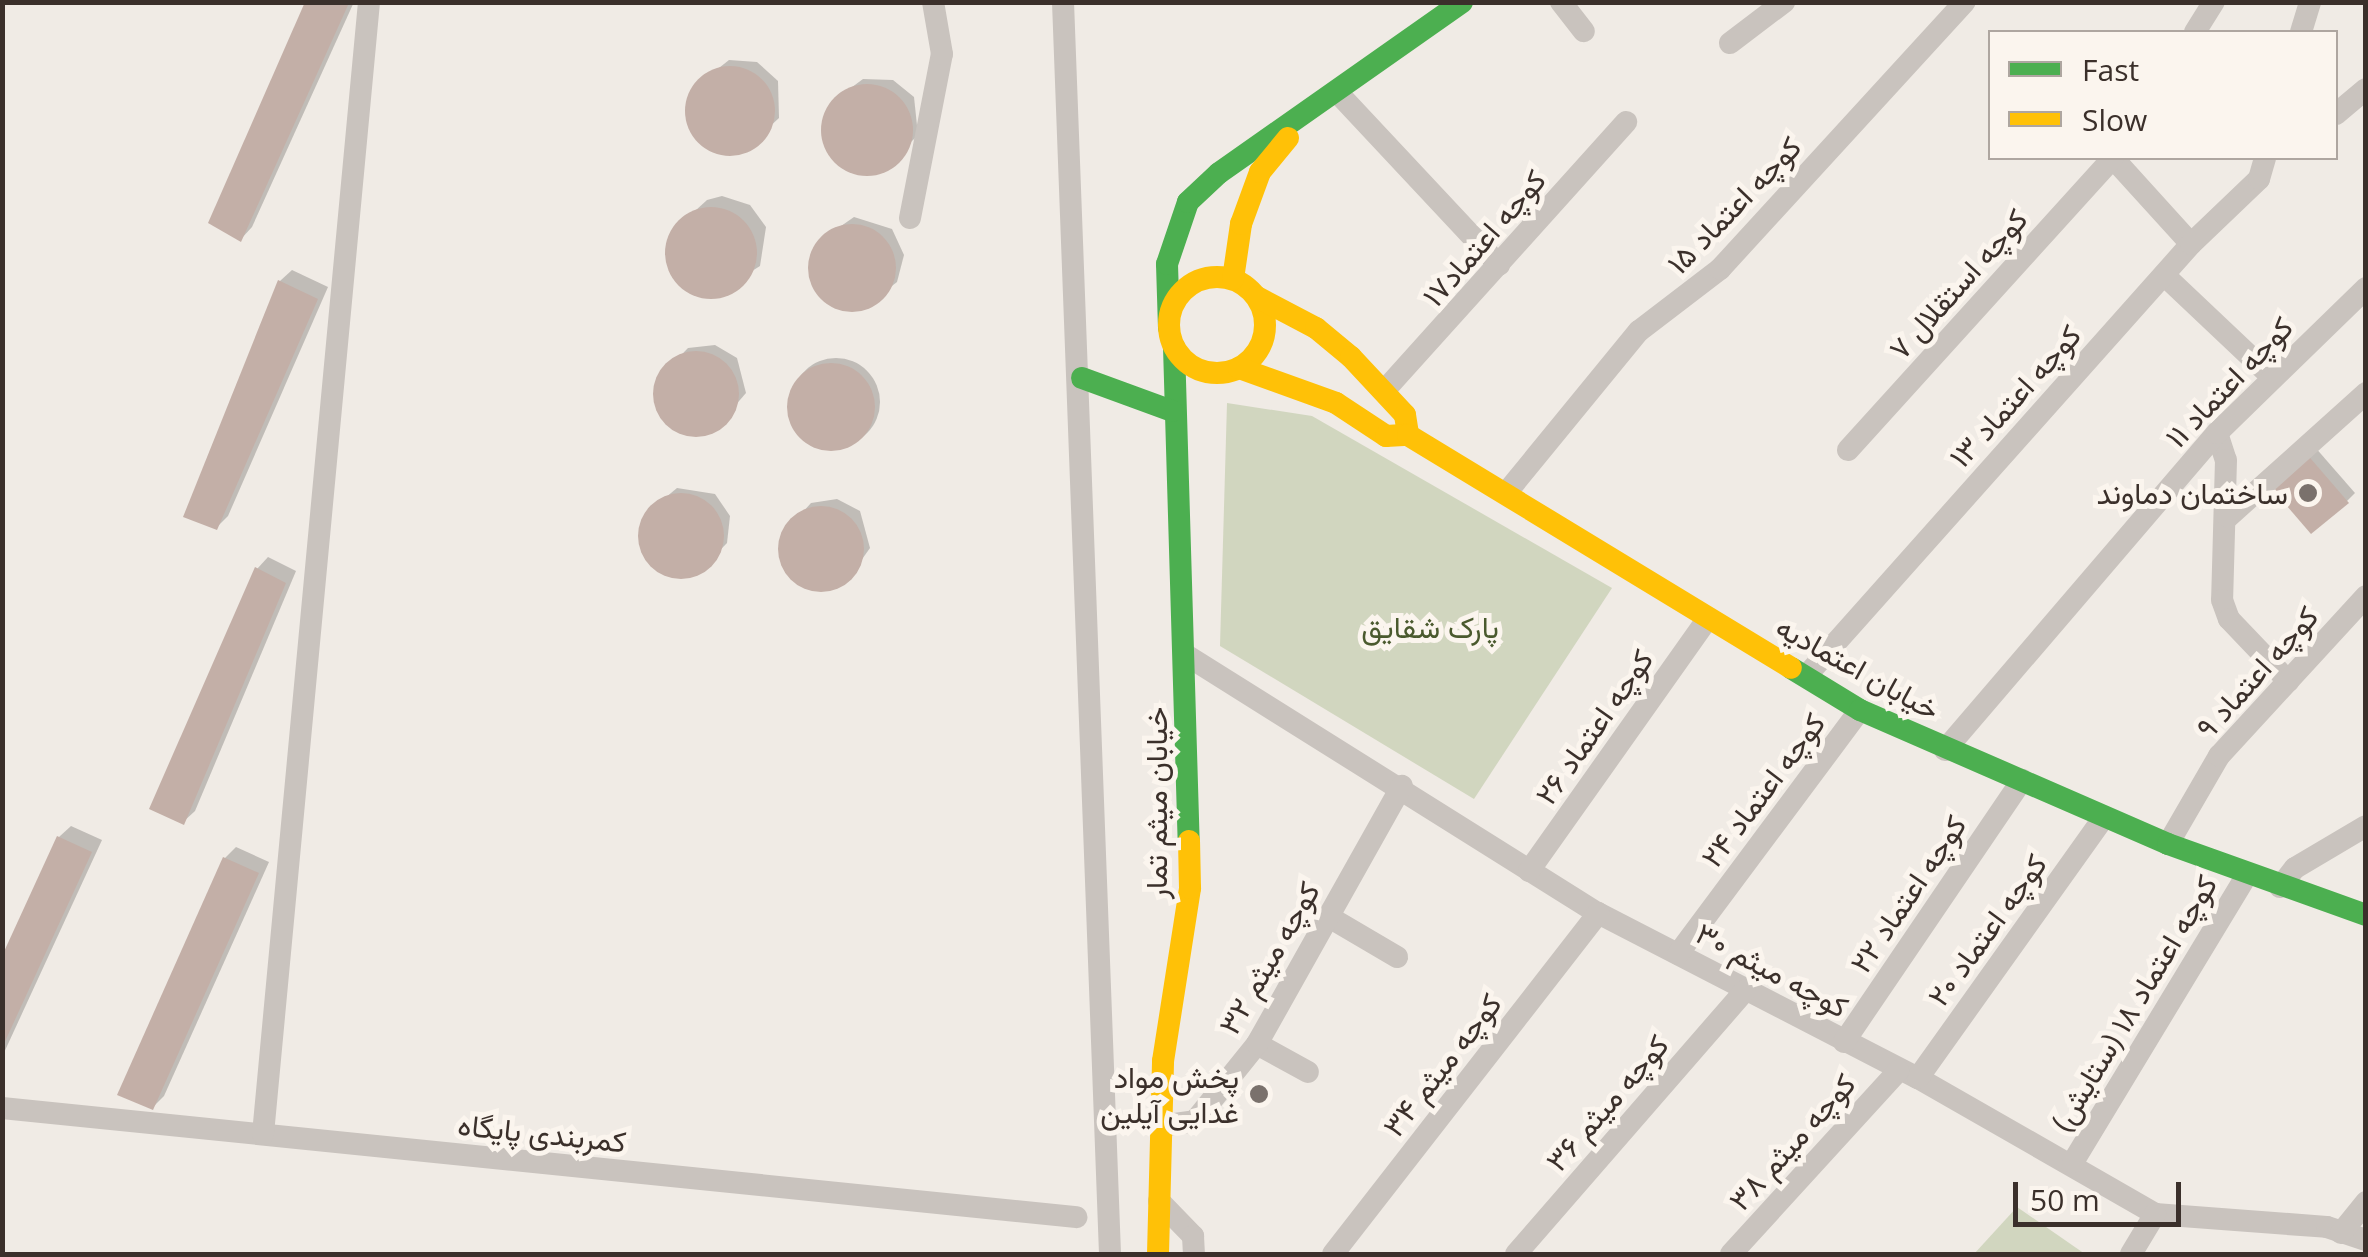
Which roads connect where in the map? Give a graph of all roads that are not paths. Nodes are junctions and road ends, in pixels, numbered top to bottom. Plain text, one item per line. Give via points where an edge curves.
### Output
1 (369, 2) edge
2 (933, 2) edge
3 (1063, 2) edge
4 (1462, 2) edge
5 (1562, 2) edge
6 (1784, 2) edge
7 (1965, 2) edge
8 (2214, 2) edge
9 (2310, 2) edge
10 (2196, 30) edge
11 (2302, 30) edge
12 (1584, 32) dead end
13 (1730, 43) dead end
14 (2366, 89) edge
15 (1336, 92) junction
16 (1312, 109) junction
17 (2338, 112) edge
18 (1626, 122) dead end
19 (2111, 160) edge
20 (2115, 160) edge
21 (2262, 168) edge
22 (910, 218) dead end
23 (2192, 244) junction
24 (1499, 265) junction
25 (2164, 274) junction
26 (1233, 278) junction
27 (2366, 288) edge
28 (1257, 298) junction
29 (1171, 338) junction
30 (1230, 371) junction
31 (1082, 378) junction
32 (2274, 378) junction
33 (1384, 391) junction
34 (2366, 392) edge
35 (1172, 411) junction
36 (2217, 433) junction
37 (1408, 435) junction
38 (1848, 450) dead end
39 (1507, 492) junction
40 (2228, 517) junction
41 (2366, 596) edge
42 (1708, 618) junction
43 (1186, 654) junction
44 (1807, 675) junction
45 (2288, 680) junction
46 (1860, 710) junction
47 (1945, 750) junction
48 (2022, 780) junction
49 (1402, 786) junction
50 (2104, 817) junction
51 (2366, 826) edge
52 (2168, 844) junction
53 (2366, 844) edge
54 (1529, 870) junction
55 (2247, 875) junction
56 (2290, 890) junction
57 (1598, 913) junction
58 (2366, 915) edge
59 (1329, 917) junction
60 (1678, 954) junction
61 (1397, 956) dead end
62 (1745, 991) junction
63 (1844, 1042) junction
64 (1257, 1044) junction
65 (1308, 1072) dead end
66 (1908, 1074) junction
67 (2, 1108) edge
68 (1160, 1126) junction
69 (263, 1134) junction
70 (2073, 1162) junction
71 (1159, 1201) junction
72 (2366, 1202) edge
73 (2154, 1214) junction
74 (1076, 1217) dead end
75 (2341, 1233) junction
76 (2366, 1240) edge
77 (1110, 1254) edge
78 (1158, 1254) edge
79 (1194, 1254) edge
80 (1333, 1254) edge
81 (1516, 1254) edge
82 (1732, 1254) edge
83 (2130, 1254) edge

1 - 69 street
2 - 22 street via 942,54
3 - 31 street
4 - 15 street, خیابان میثم تمار
5 - 12 street
6 - 13 street
7 - 39 street, کوچه اعتماد ۱۵ via 1720,269 1639,331
8 - 10 street
9 - 11 street
14 - 17 street
15 - 16 street, خیابان میثم تمار
15 - 24 street
16 - 26 street, خیابان میثم تمار via 1260,172 1241,224
16 - 29 street, خیابان میثم تمار via 1188,202 1167,264
18 - 24 street, کوچه اعتماد۱۷
19 - 38 street, کوچه استقلال ۷
20 - 23 street
21 - 23 street, کوچه اعتماد ۱۳
23 - 25 street, کوچه اعتماد ۱۳
24 - 33 street, کوچه اعتماد۱۷
25 - 32 street
25 - 44 street, کوچه اعتماد ۱۳
26 - 28 street
26 - 29 street via 1196,282 1171,310
27 - 32 street, کوچه اعتماد ۱۱
28 - 30 street via 1266,321 1264,340
28 - 33 street via 1316,328
29 - 30 street via 1186,362
29 - 35 street, خیابان میثم تمار
30 - 35 street
30 - 37 street, خیابان اعتمادیه via 1336,403 1386,436
31 - 35 street
31 - 77 street
32 - 36 street, کوچه اعتماد ۱۱
33 - 37 street via 1405,415
34 - 40 street
35 - 43 street, خیابان میثم تمار
36 - 40 street via 2226,460
36 - 47 street, کوچه اعتماد ۱۱
37 - 39 street, خیابان اعتمادیه
39 - 42 street, خیابان اعتمادیه
40 - 45 street via 2220,581 2229,619
41 - 45 street, کوچه اعتماد ۹
42 - 44 street, خیابان اعتمادیه
42 - 54 street, کوچه اعتماد ۲۶
43 - 49 street, کوچه میثم ۳۰
43 - 68 street, خیابان میثم تمار via 1190,888 1163,1061
44 - 46 street, خیابان اعتمادیه
45 - 52 street, کوچه اعتماد ۹ via 2219,756
46 - 47 street, خیابان اعتمادیه
46 - 60 street, کوچه اعتماد ۲۴
47 - 48 street, خیابان اعتمادیه
48 - 50 street, خیابان اعتمادیه
48 - 63 street, کوچه اعتماد ۲۲
49 - 54 street, کوچه میثم ۳۰
49 - 59 street, کوچه میثم ۳۲
50 - 52 street, خیابان اعتمادیه
50 - 66 street, کوچه اعتماد ۲۰
51 - 56 street via 2295,868
52 - 55 street, خیابان اعتمادیه
53 - 56 street
54 - 57 street, کوچه میثم ۳۰
55 - 56 street, خیابان اعتمادیه
55 - 70 street, کوچه اعتماد ۱۸ (ستایش)
56 - 58 street, خیابان اعتمادیه
57 - 60 street, کوچه میثم ۳۰
57 - 80 street, کوچه میثم ۳۴
59 - 61 street
59 - 64 street, کوچه میثم ۳۲
60 - 62 street, کوچه میثم ۳۰
62 - 63 street, کوچه میثم ۳۰
62 - 81 street, کوچه میثم ۳۶
63 - 66 street, کوچه میثم ۳۰
64 - 65 street
64 - 68 street, کوچه میثم ۳۲ via 1195,1121
66 - 70 street, کوچه میثم ۳۰
66 - 82 street, کوچه میثم ۳۸
67 - 69 street, کمربندی پایگاه
68 - 71 street, خیابان میثم تمار
69 - 74 street, کمربندی پایگاه
70 - 73 street, کوچه میثم ۳۰
71 - 78 street, خیابان میثم تمار
71 - 79 street via 1194,1236
72 - 75 street
73 - 75 street, کوچه میثم ۳۰
73 - 83 street
75 - 76 street, کوچه میثم ۳۰

